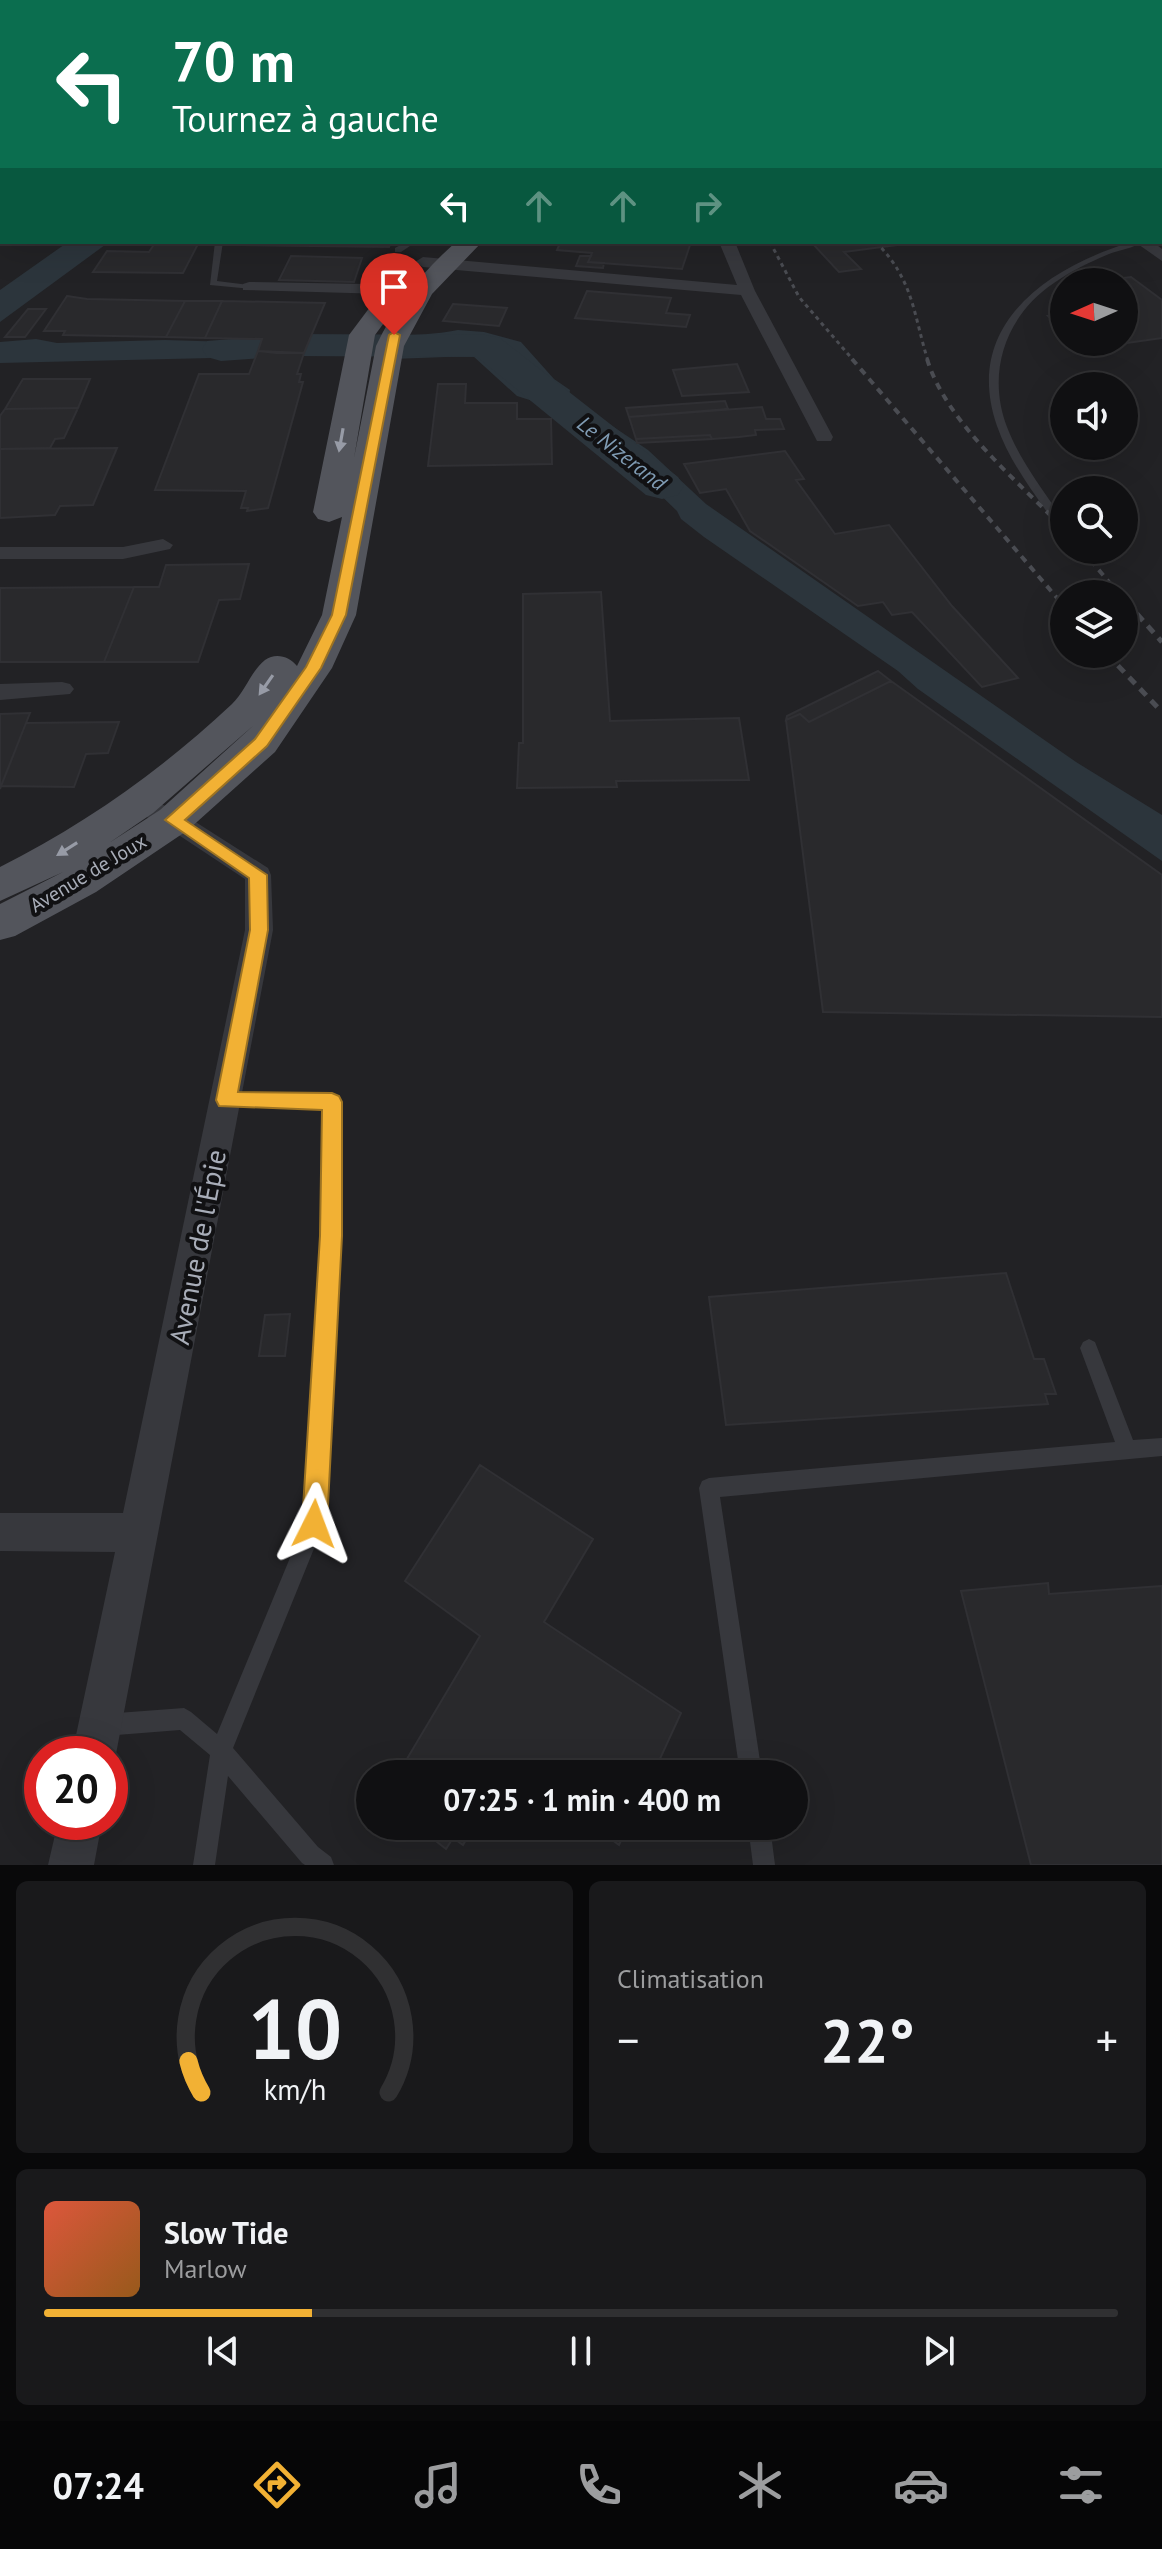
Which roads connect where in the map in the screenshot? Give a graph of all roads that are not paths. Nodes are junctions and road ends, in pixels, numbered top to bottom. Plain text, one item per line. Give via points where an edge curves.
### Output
1 (219, 244) edge
2 (462, 244) edge
3 (728, 244) edge
4 (1132, 244) edge
5 (1144, 244) edge
6 (398, 250) dead end
7 (431, 252) edge
8 (1162, 256) edge
9 (249, 287) joint
10 (408, 290) junction
11 (747, 291) junction
12 (374, 349) junction
13 (824, 437) dead end
14 (1050, 506) edge
15 (163, 545) dead end
16 (0, 553) edge
17 (62, 689) dead end
18 (0, 692) edge
19 (139, 803) junction
20 (174, 820) junction
21 (0, 885) edge
22 (0, 924) edge
23 (226, 1100) junction
24 (1089, 1348) dead end
25 (1162, 1447) edge
26 (1127, 1450) junction
27 (0, 1532) edge
28 (139, 1533) junction
29 (98, 1736) edge
30 (114, 1736) edge
31 (221, 1751) junction
32 (749, 1760) edge
33 (76, 1840) edge
34 (761, 1840) edge
35 (71, 1865) edge
36 (204, 1865) edge
37 (323, 1865) edge
38 (764, 1865) edge

1 - 9 lane via 213,283
2 - 7 main road, Avenue de Joux
3 - 11 street
4 - 14 lane via 1114,248 1038,289 1009,321 999,345 993,374 1002,428
5 - 8 street
6 - 7 lane
7 - 10 main road, Avenue de Joux
7 - 11 street
9 - 10 street
10 - 12 main road, Avenue de Joux via 403,314
11 - 13 street
12 -> 19 main road, Avenue de Joux via 313,604 290,652 247,711
12 - 20 main road, Avenue de Joux via 339,615 314,668 261,743
15 - 16 street via 123,553
17 - 18 street
19 - 20 street, Avenue de l'Épie
19 -> 21 main road, Avenue de Joux via 58,856
20 - 22 main road, Avenue de Joux via 81,881
20 - 23 street, Avenue de l'Épie via 258,875 259,930
23 - 28 street, Avenue de l'Épie
23 - 31 lane via 332,1102 332,1147 314,1524
24 - 26 lane
25 - 26 lane
26 - 32 lane via 709,1488
27 - 28 street
28 - 29 street, Avenue de l'Épie
30 - 31 lane via 184,1719
31 - 36 lane
31 - 37 lane
33 - 35 street
34 - 38 lane

